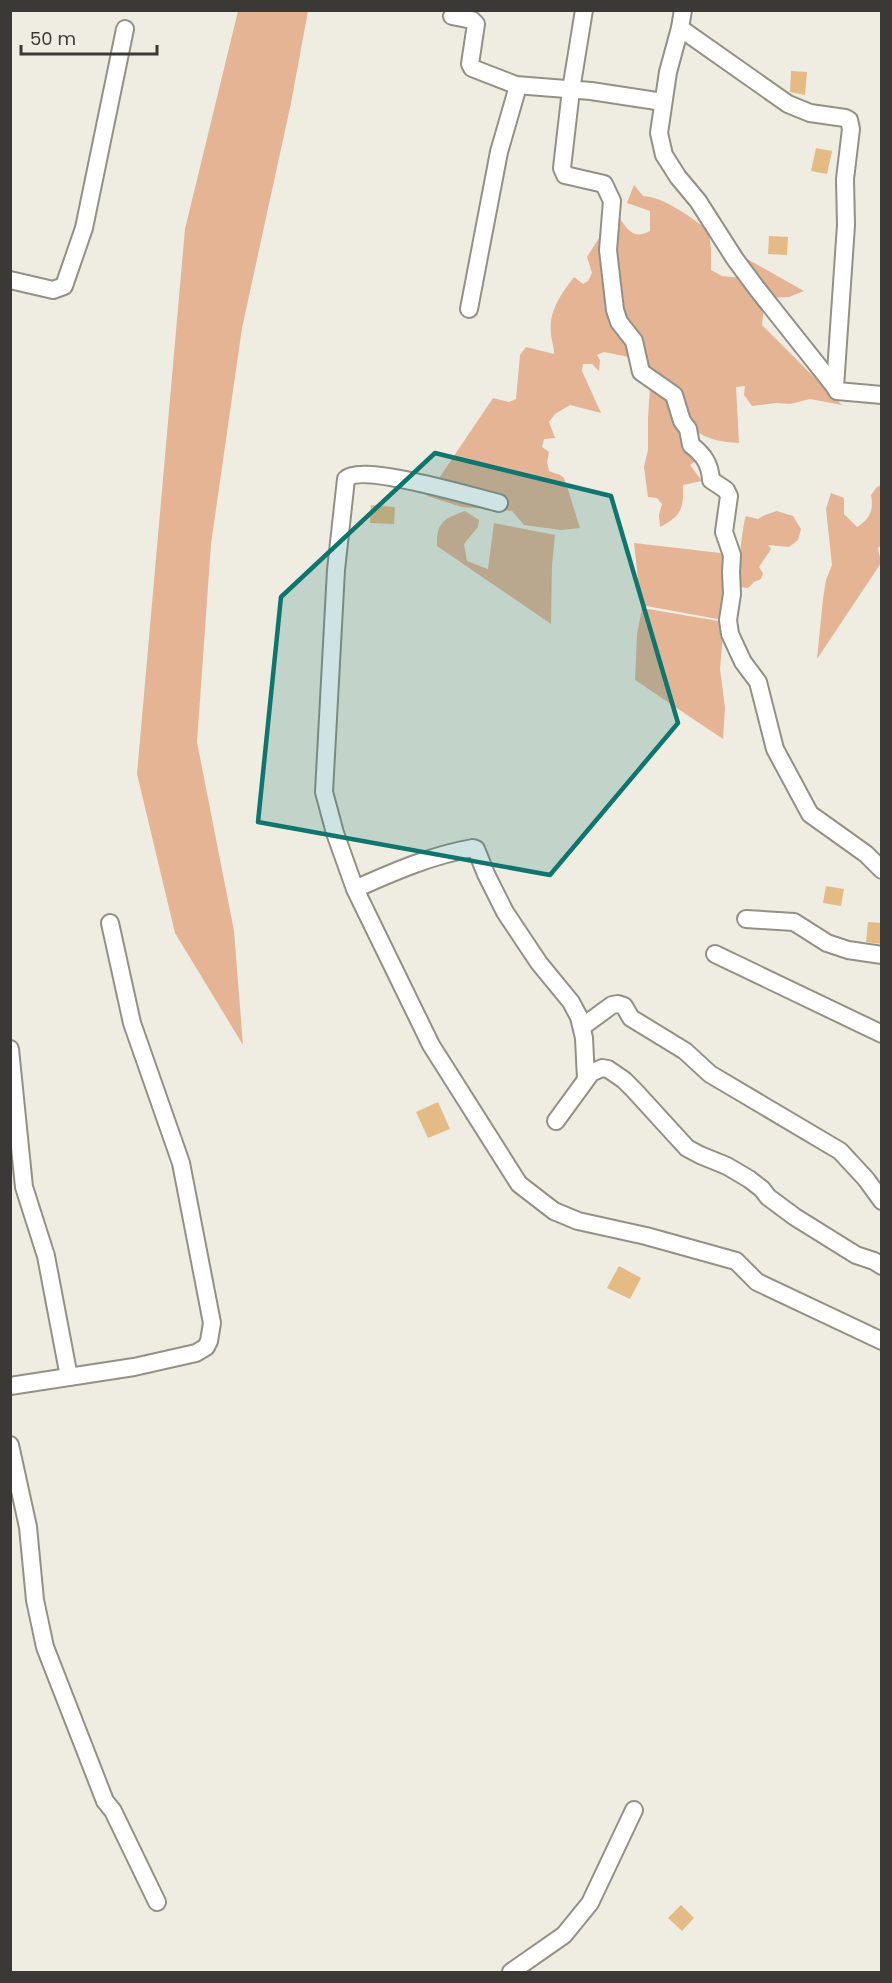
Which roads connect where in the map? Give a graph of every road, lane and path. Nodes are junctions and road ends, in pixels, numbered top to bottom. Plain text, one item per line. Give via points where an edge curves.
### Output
1 (584, 10) edge
2 (683, 10) edge
3 (452, 16) dead end
4 (680, 28) junction
5 (125, 29) dead end
6 (516, 85) junction
7 (571, 90) junction
8 (663, 102) junction
9 (10, 280) edge
10 (469, 309) dead end
11 (835, 387) junction
12 (882, 395) edge
13 (499, 503) dead end
14 (882, 870) edge
15 (355, 889) junction
16 (746, 919) dead end
17 (110, 922) dead end
18 (715, 954) dead end
19 (882, 955) edge
20 (582, 1027) junction
21 (882, 1034) edge
22 (10, 1049) edge
23 (586, 1079) junction
24 (556, 1121) dead end
25 (882, 1201) edge
26 (882, 1266) edge
27 (882, 1341) edge
28 (69, 1377) junction
29 (10, 1386) edge
30 (10, 1445) edge
31 (634, 1810) dead end
32 (157, 1902) dead end
33 (511, 1972) edge

1 - 7 street
2 - 4 street
3 - 6 street via 476,24 472,68
4 - 8 street
4 - 11 street via 788,104 810,113 845,118 850,123
5 - 9 street via 84,228 64,286 53,291
6 - 7 street
6 - 10 street
7 - 8 street
7 - 14 street via 562,168 565,174 604,184 609,191 609,250 619,322 634,341 641,372 674,394 691,445 708,464 711,480 729,495 724,532 732,555 730,634 758,682 775,749 807,811
8 - 11 street via 659,133 664,154 735,259
11 - 12 street via 846,393
13 - 15 street via 413,480 354,474 346,479 336,570 324,792
15 - 20 street via 450,852 476,849 505,912 571,1002
15 - 27 street via 431,1045 522,1187 554,1211 578,1221 736,1261 757,1282
16 - 19 street via 794,922 827,943
17 - 28 street via 132,1023 182,1163 212,1332 206,1347 196,1353
18 - 21 street
20 - 23 street
20 - 25 street via 612,1005 624,1006 631,1018 685,1051 710,1074 840,1151
22 - 28 street via 24,1187 46,1256
23 - 24 street
23 - 26 street via 593,1070 608,1070 629,1085 687,1148 749,1179 795,1217 856,1255
28 - 29 street
30 - 32 street via 28,1527 35,1600 45,1647 105,1801
31 - 33 street via 590,1903 564,1935

